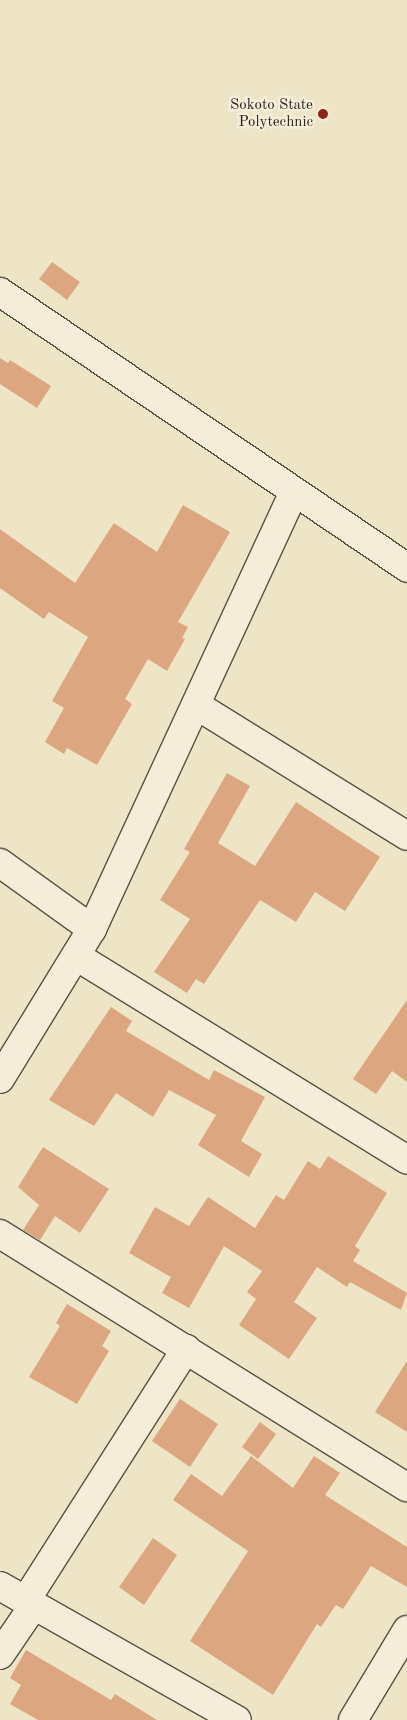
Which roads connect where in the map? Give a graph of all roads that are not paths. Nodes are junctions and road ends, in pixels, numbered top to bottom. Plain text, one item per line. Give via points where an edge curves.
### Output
1 (0, 292) edge
2 (294, 492) junction
3 (407, 568) edge
4 (196, 704) junction
5 (407, 836) edge
6 (0, 863) edge
7 (92, 929) junction
8 (76, 956) junction
9 (0, 1079) edge
10 (407, 1160) edge
11 (0, 1234) edge
12 (186, 1349) junction
13 (407, 1486) edge
14 (0, 1586) edge
15 (30, 1603) junction
16 (407, 1630) edge
17 (0, 1655) edge
18 (237, 1720) edge
19 (353, 1720) edge

1 - 2 street
2 - 3 street
2 - 4 street
4 - 5 street
4 - 7 street
6 - 7 street
7 - 8 street
8 - 9 street
8 - 10 street
11 - 12 street
12 - 13 street
12 - 15 street
14 - 15 street
15 - 17 street
15 - 18 street
16 - 19 street

